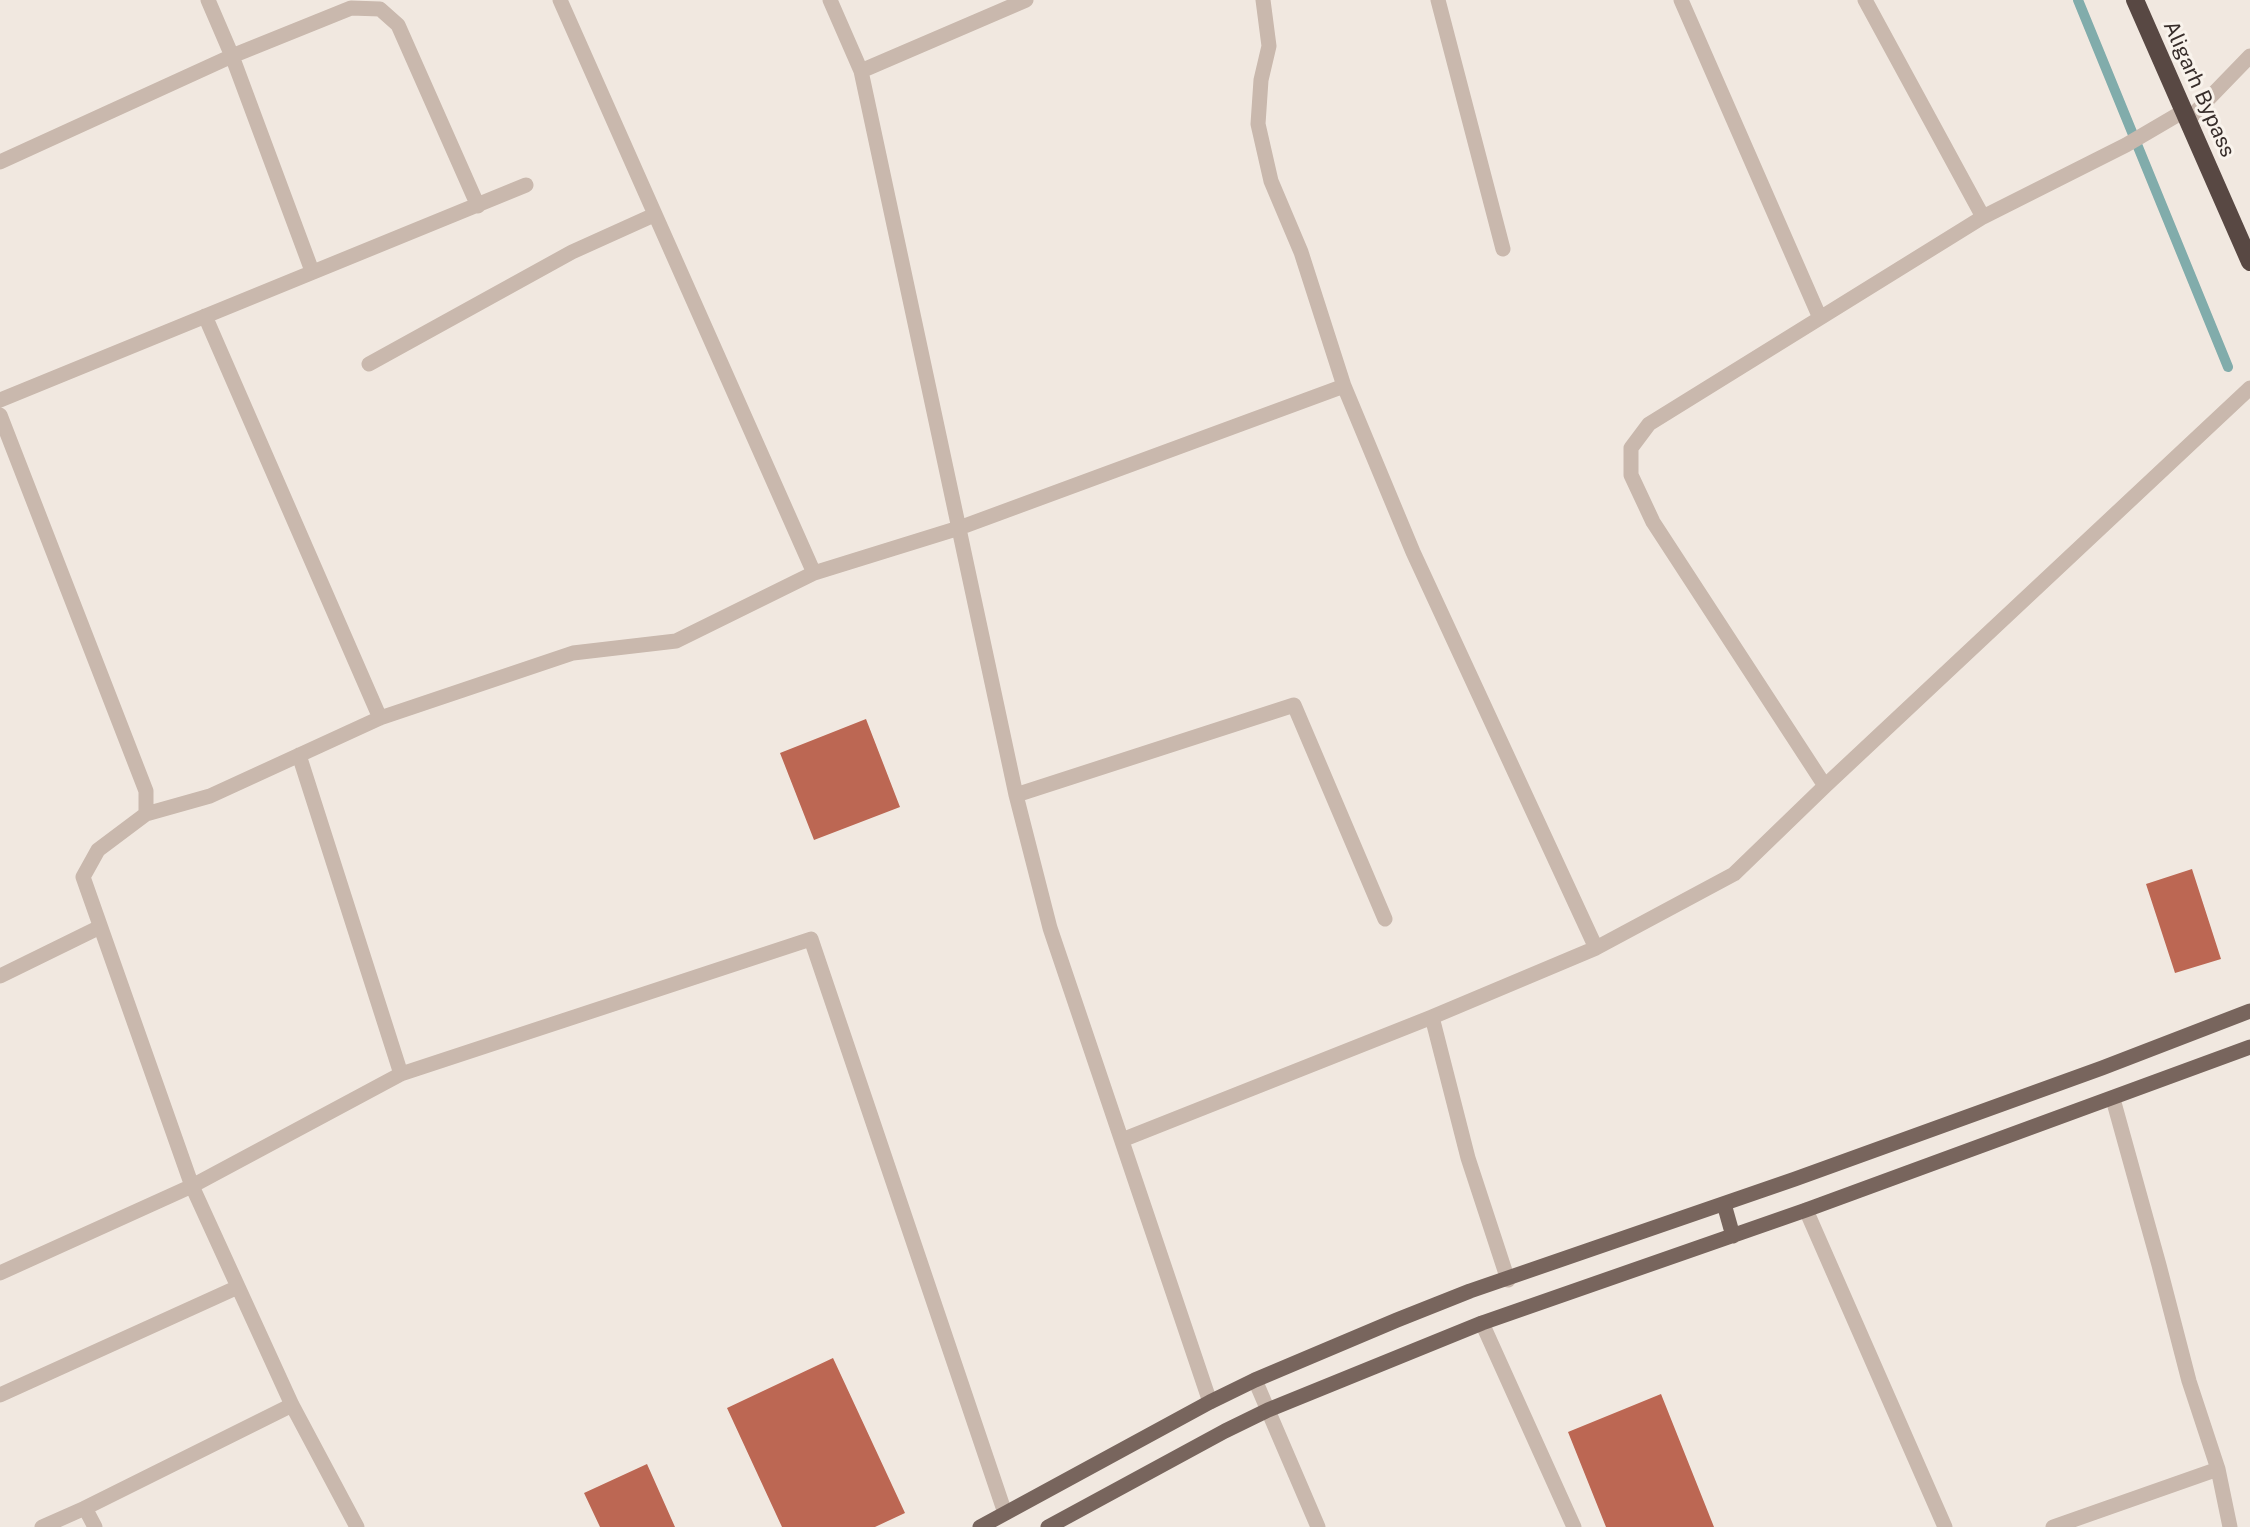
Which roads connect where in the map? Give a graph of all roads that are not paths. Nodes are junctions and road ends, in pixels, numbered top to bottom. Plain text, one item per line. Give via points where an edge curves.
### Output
1 (208, 0) edge
2 (560, 0) edge
3 (830, 0) edge
4 (1026, 0) edge
5 (1263, 0) edge
6 (1438, 0) edge
7 (1681, 0) edge
8 (1865, 0) edge
9 (2135, 0) edge
10 (232, 56) junction
11 (2250, 56) edge
12 (861, 72) junction
13 (2186, 115) junction
14 (0, 162) edge
15 (526, 185) dead end
16 (478, 206) junction
17 (654, 215) junction
18 (1983, 217) junction
19 (1503, 249) dead end
20 (2250, 262) edge
21 (312, 272) junction
22 (205, 316) junction
23 (1820, 318) junction
24 (369, 364) dead end
25 (1344, 386) junction
26 (2250, 388) edge
27 (0, 400) edge
28 (0, 415) edge
29 (959, 528) junction
30 (814, 573) junction
31 (380, 718) junction
32 (299, 755) junction
33 (1825, 786) junction
34 (1016, 795) junction
35 (146, 814) junction
36 (1385, 919) dead end
37 (100, 927) junction
38 (1596, 948) junction
39 (0, 976) edge
40 (2250, 1011) edge
41 (1432, 1017) junction
42 (2250, 1047) edge
43 (401, 1074) junction
44 (2113, 1099) junction
45 (1122, 1140) junction
46 (192, 1186) junction
47 (1724, 1204) junction
48 (1806, 1210) junction
49 (1733, 1236) junction
50 (0, 1273) edge
51 (1508, 1280) junction
52 (238, 1287) junction
53 (1482, 1323) junction
54 (1255, 1380) junction
55 (0, 1395) edge
56 (1210, 1402) junction
57 (292, 1405) junction
58 (1268, 1410) junction
59 (2218, 1469) junction
60 (85, 1508) junction
61 (1005, 1513) junction
62 (1056, 1525) edge
63 (42, 1527) edge
64 (95, 1527) edge
65 (357, 1527) edge
66 (980, 1527) edge
67 (1318, 1527) edge
68 (1574, 1527) edge
69 (1945, 1527) edge
70 (2053, 1527) edge
71 (2230, 1527) edge

1 - 10 street
2 - 17 street
3 - 12 street
4 - 12 street
5 - 25 street via 1269,46 1261,80 1258,124 1271,181 1301,252
6 - 19 street
7 - 23 street
8 - 18 street
9 - 13 highway, Aligarh Bypass
10 - 14 street
10 - 16 street via 351,8 380,9 398,25
10 - 21 street
11 - 13 street
12 - 29 street
13 - 18 street via 2161,123
13 - 20 highway, Aligarh Bypass
15 - 16 street
16 - 21 street
17 - 24 street via 572,252
17 - 30 street
18 - 23 street
21 - 22 street
22 - 27 street
22 - 31 street
23 - 33 street via 1649,424 1630,448 1631,475 1653,522
25 - 29 street
25 - 38 street via 1413,552
26 - 33 street
28 - 35 street via 146,791
29 - 30 street
29 - 34 street
30 - 31 street via 676,641 573,653
31 - 32 street
32 - 35 street via 210,796
32 - 43 street
33 - 38 street via 1734,874
34 - 36 street via 1294,705
34 - 45 street via 1050,928
35 - 37 street via 98,850 83,877
37 - 39 street
37 - 46 street
38 - 41 street
40 - 47 main road
41 - 45 street
41 - 51 street via 1468,1158
42 - 44 main road
43 - 46 street
43 - 61 street via 811,939
44 - 48 main road
44 - 59 street via 2189,1381
45 - 56 street
46 - 50 street
46 - 52 street
47 - 49 main road
47 - 51 main road
48 - 49 main road
48 - 69 street
49 - 53 main road
51 - 54 main road via 1470,1291
52 - 55 street
52 - 57 street
53 - 58 main road
53 - 68 street
54 - 56 main road
54 - 58 street
56 - 61 main road
57 - 60 street
57 - 65 street
58 - 62 main road
58 - 67 street
59 - 70 street
59 - 71 street
60 - 63 street
60 - 64 street
61 - 66 main road

